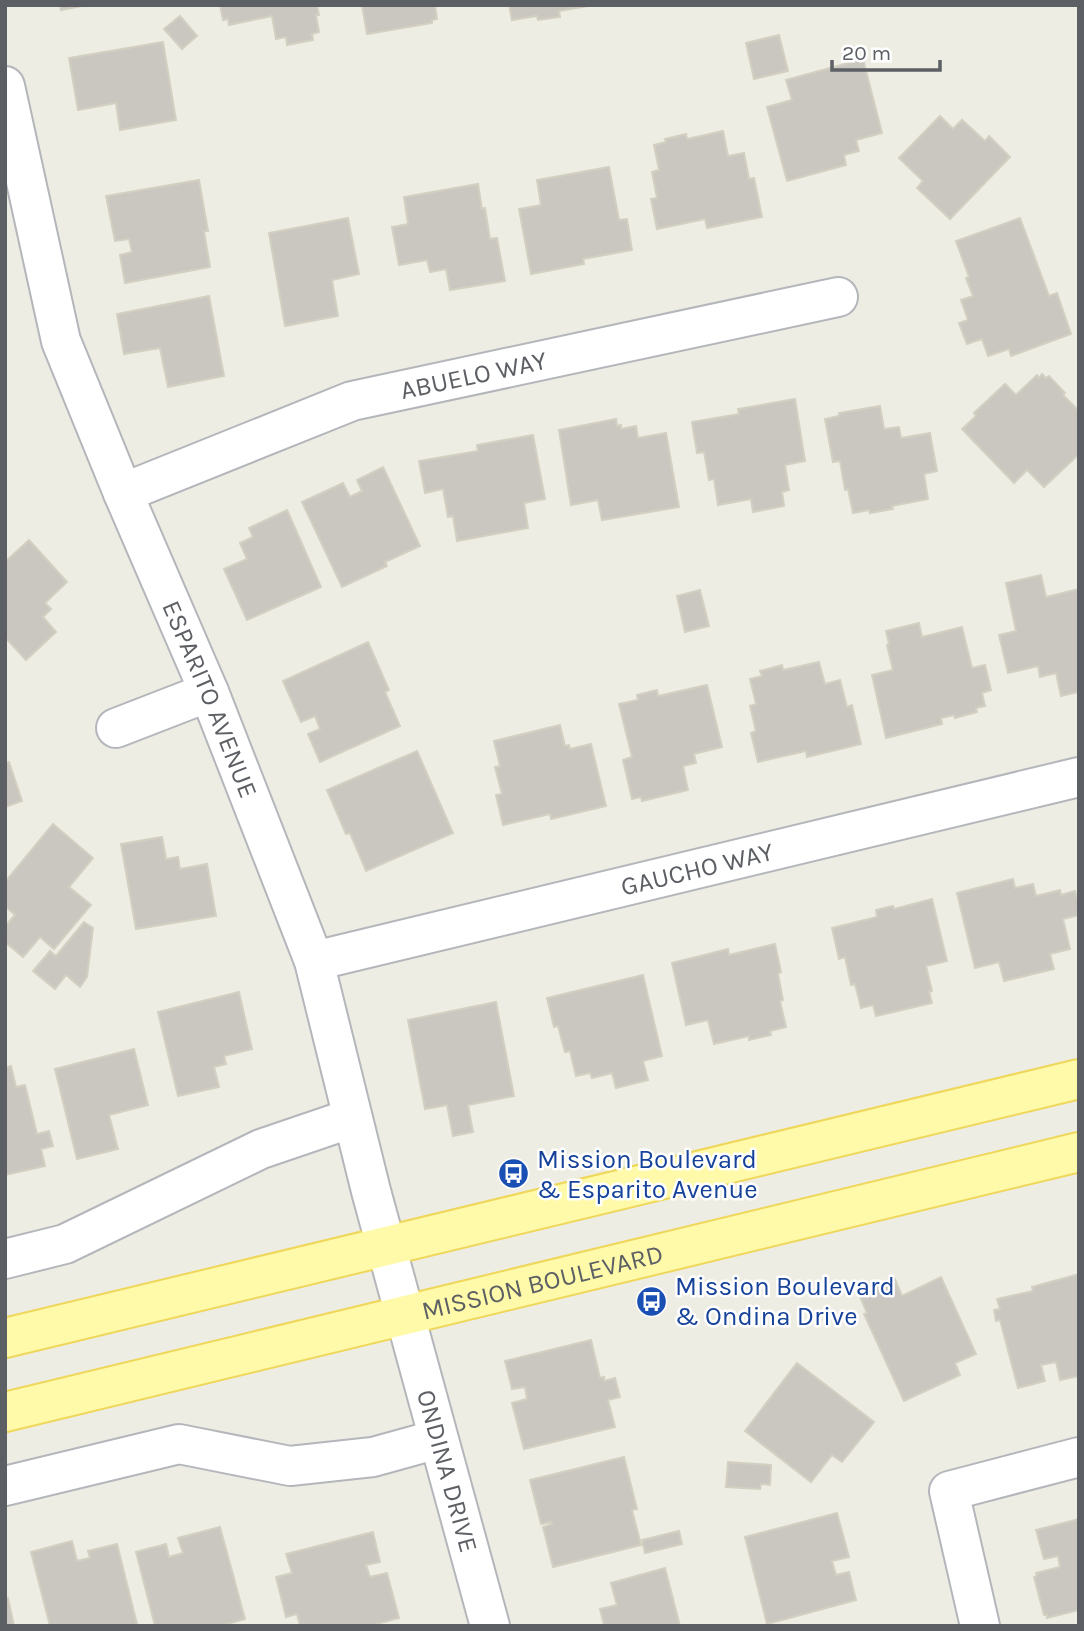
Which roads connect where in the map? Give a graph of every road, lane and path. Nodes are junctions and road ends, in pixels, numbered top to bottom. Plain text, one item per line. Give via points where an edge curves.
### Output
1 (5, 86) edge
2 (838, 297) dead end
3 (122, 493) junction
4 (209, 692) junction
5 (116, 728) dead end
6 (1079, 776) edge
7 (314, 961) junction
8 (1079, 1079) edge
9 (352, 1118) junction
10 (1079, 1152) edge
11 (386, 1246) junction
12 (5, 1259) edge
13 (404, 1315) junction
14 (5, 1338) edge
15 (5, 1412) edge
16 (438, 1439) junction
17 (1079, 1457) edge
18 (5, 1486) edge
19 (491, 1626) edge
20 (980, 1626) edge

1 - 3 street, ESPARITO AVENUE via 61,341
2 - 3 street, ABUELO WAY via 352,401
3 - 4 street, ESPARITO AVENUE
4 - 5 street
4 - 7 street, ESPARITO AVENUE
6 - 7 street, GAUCHO WAY
7 - 9 street, ESPARITO AVENUE
8 - 11 main road
9 - 11 street, ESPARITO AVENUE
9 - 12 street via 261,1149 65,1244
10 - 13 main road, MISSION BOULEVARD
11 - 13 street, ESPARITO AVENUE
11 - 14 main road
13 - 15 main road, MISSION BOULEVARD
13 - 16 street, ONDINA DRIVE
16 - 18 street via 373,1457 290,1466 179,1444
16 - 19 street, ONDINA DRIVE
17 - 20 street via 949,1491

